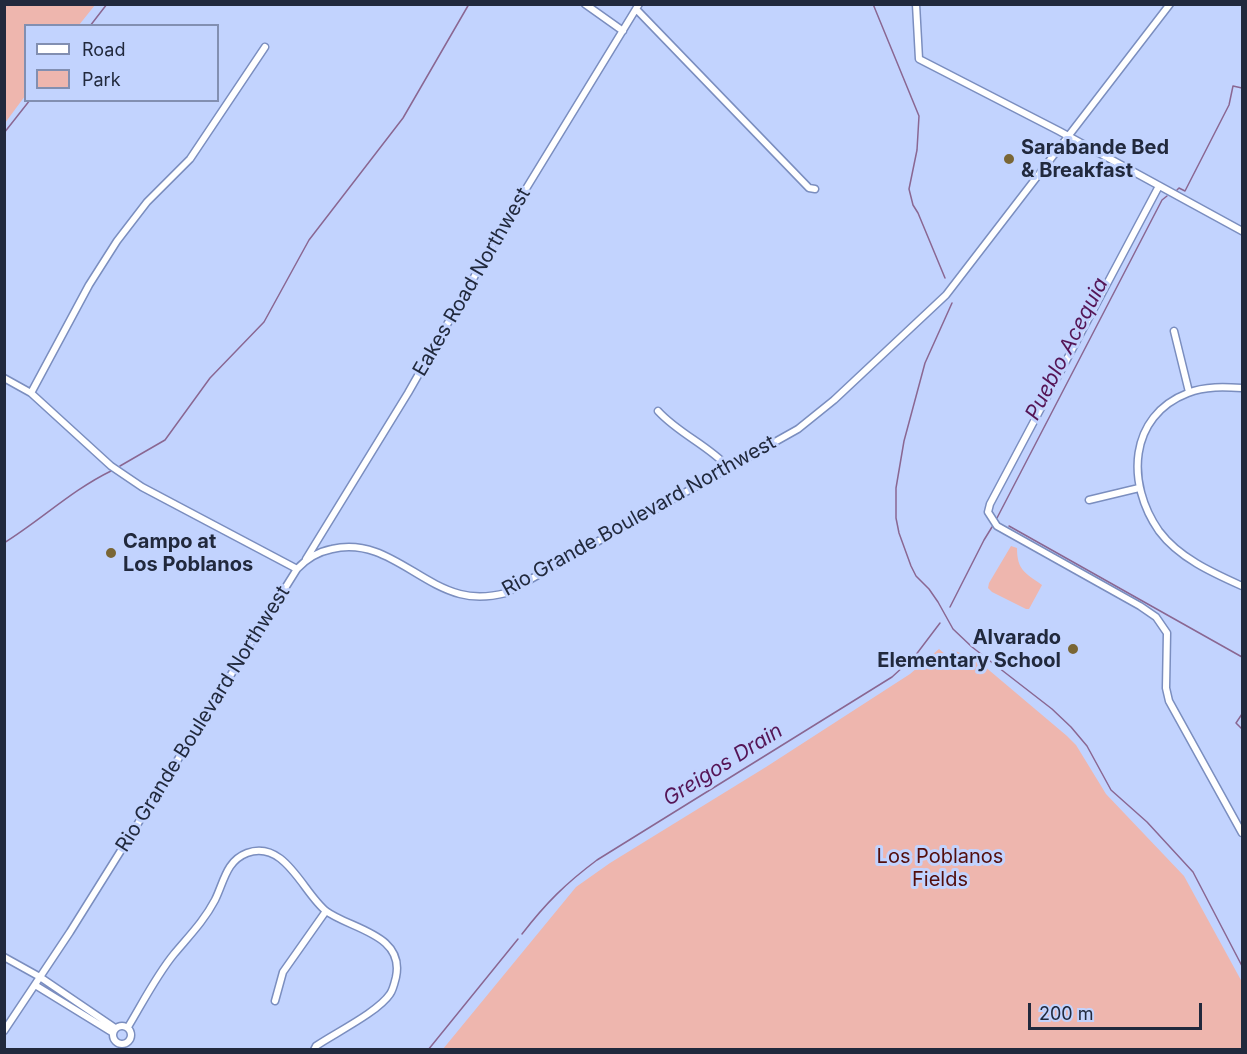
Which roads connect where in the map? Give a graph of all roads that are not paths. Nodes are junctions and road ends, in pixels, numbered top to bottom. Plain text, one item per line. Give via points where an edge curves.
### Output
1 (585, 4) edge
2 (916, 4) edge
3 (1170, 4) edge
4 (637, 7) edge
5 (623, 31) junction
6 (264, 47) dead end
7 (1069, 136) junction
8 (1159, 186) junction
9 (815, 189) dead end
10 (1242, 231) edge
11 (1174, 331) dead end
12 (4, 378) edge
13 (1242, 388) edge
14 (1189, 392) junction
15 (31, 393) junction
16 (658, 411) dead end
17 (729, 468) junction
18 (1139, 488) junction
19 (1089, 500) dead end
20 (306, 559) junction
21 (297, 569) junction
22 (1242, 586) edge
23 (1242, 833) edge
24 (326, 911) junction
25 (4, 957) edge
26 (40, 977) junction
27 (35, 985) junction
28 (275, 1000) dead end
29 (128, 1028) junction
30 (114, 1030) junction
31 (4, 1031) edge
32 (117, 1043) junction
33 (112, 1050) edge
34 (314, 1050) edge

1 - 5 street
2 - 7 street via 919,59
3 - 7 street, Rio Grande Boulevard Northwest
4 - 5 street, Eakes Road Northwest
4 - 9 street via 809,188
5 - 20 street, Eakes Road Northwest via 501,228 408,393
6 - 15 street via 190,159 147,202 117,241
7 - 8 street
7 - 17 street, Rio Grande Boulevard Northwest via 939,303 814,417
8 - 10 street
8 - 23 street via 988,512 997,526 1140,606 1163,625 1168,644 1169,700
11 - 14 street
12 - 15 street
13 - 14 street
14 - 18 street via 1159,411 1145,430 1137,455
15 - 21 street via 111,466 142,487
16 - 17 street
17 - 20 street, Rio Grande Boulevard Northwest via 518,588 492,597 459,594 362,547 340,547
18 - 19 street
18 - 22 street via 1157,528 1173,546 1204,568
20 - 21 street, Rio Grande Boulevard Northwest
21 - 26 street, Rio Grande Boulevard Northwest
24 - 28 street via 283,972
24 - 29 street via 284,861 266,851 247,853 231,864 202,922 173,955
24 - 34 street via 386,942 395,956 397,975 391,993 376,1008
25 - 26 street
26 - 27 street, Rio Grande Boulevard Northwest
26 - 30 street
27 - 30 street
27 - 31 street, Rio Grande Boulevard Northwest
29 - 30 street via 122,1025
29 - 32 street via 129,1041
30 - 32 street
32 - 33 street

